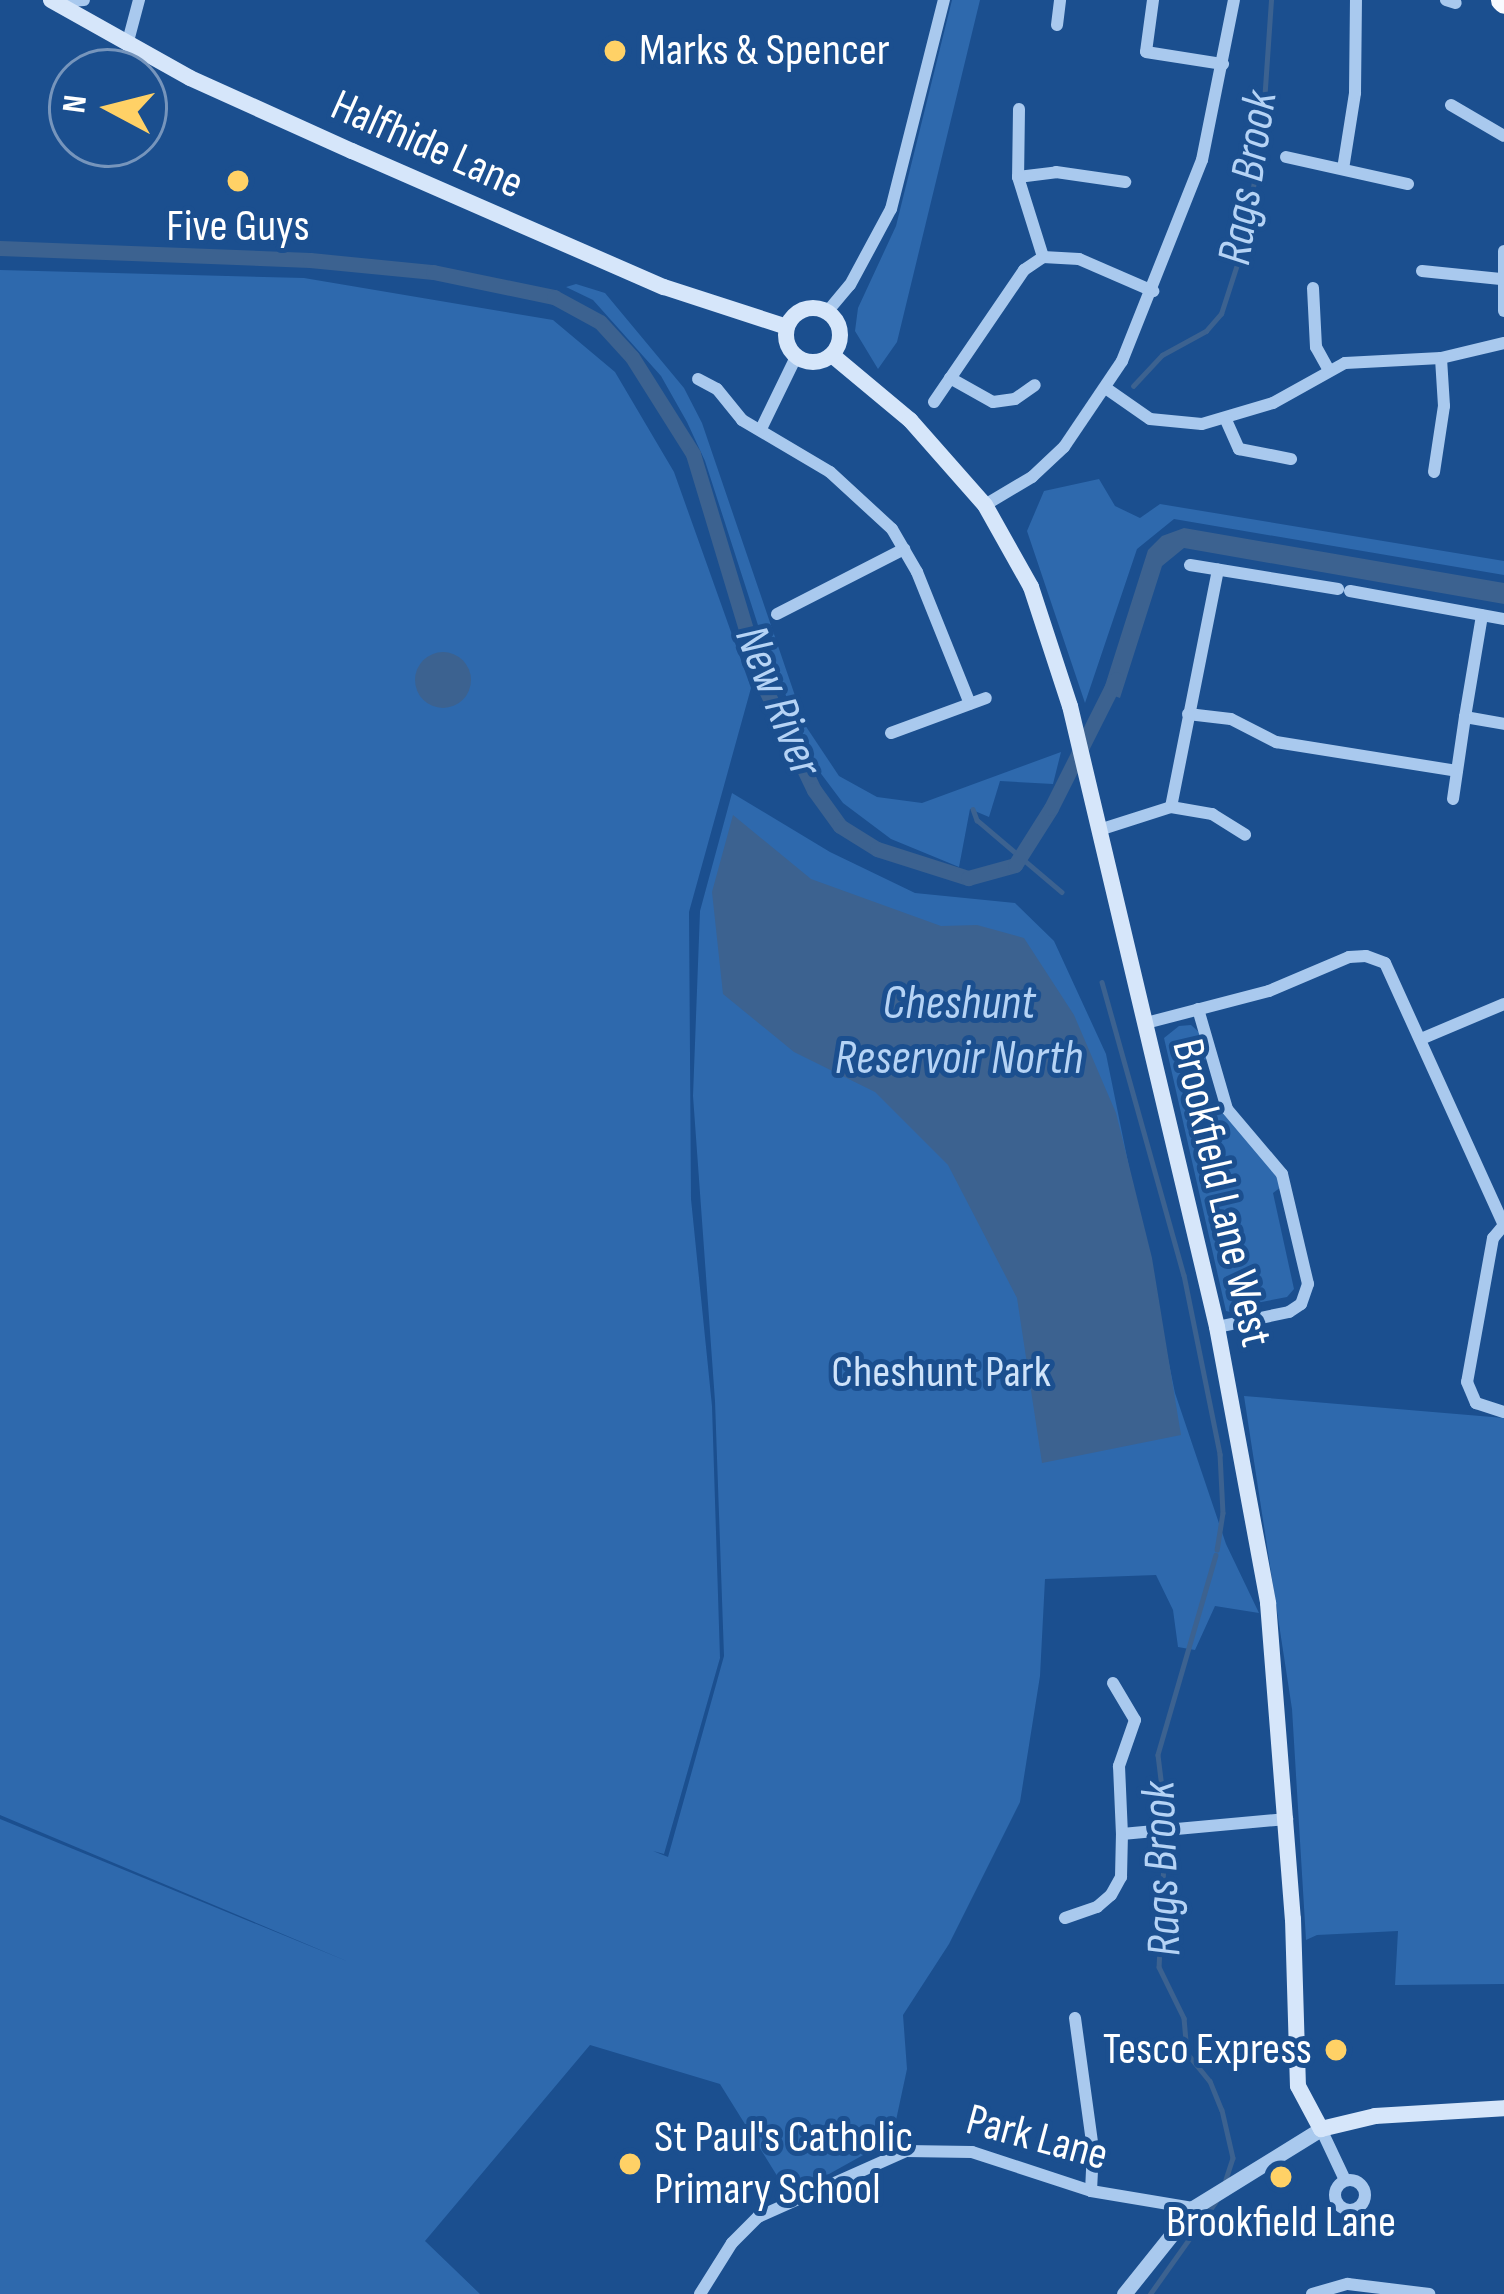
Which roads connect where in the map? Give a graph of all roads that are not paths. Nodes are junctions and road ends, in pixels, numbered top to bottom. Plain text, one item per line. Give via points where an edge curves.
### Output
1 (84, 0) edge
2 (139, 0) edge
3 (944, 0) edge
4 (1060, 0) edge
5 (1153, 0) edge
6 (1234, 0) edge
7 (1355, 0) edge
8 (52, 1) edge
9 (1057, 25) dead end
10 (127, 45) junction
11 (1223, 64) junction
12 (1451, 105) dead end
13 (1019, 109) dead end
14 (1504, 136) edge
15 (1286, 157) dead end
16 (1343, 169) junction
17 (1018, 177) junction
18 (1125, 182) dead end
19 (1408, 184) dead end
20 (1504, 251) edge
21 (1042, 257) junction
22 (1422, 271) dead end
23 (1501, 279) junction
24 (1313, 288) dead end
25 (1153, 291) junction
26 (1504, 311) edge
27 (826, 312) junction
28 (787, 327) junction
29 (1504, 343) edge
30 (832, 355) junction
31 (796, 357) junction
32 (1441, 358) junction
33 (1328, 369) junction
34 (950, 378) junction
35 (698, 379) dead end
36 (1035, 385) dead end
37 (1107, 389) junction
38 (934, 402) dead end
39 (1226, 420) junction
40 (760, 429) junction
41 (1291, 459) dead end
42 (1434, 472) dead end
43 (985, 505) junction
44 (904, 549) junction
45 (1190, 565) dead end
46 (1218, 570) junction
47 (777, 614) dead end
48 (1481, 615) junction
49 (1504, 619) edge
50 (986, 698) dead end
51 (970, 704) junction
52 (1188, 714) junction
53 (1465, 717) junction
54 (1504, 724) edge
55 (891, 734) dead end
56 (1457, 771) junction
57 (1453, 800) dead end
58 (1171, 807) junction
59 (1099, 830) junction
60 (1245, 835) dead end
61 (1504, 1004) edge
62 (1198, 1009) junction
63 (1146, 1023) junction
64 (1421, 1039) junction
65 (1504, 1225) edge
66 (1217, 1328) junction
67 (1504, 1412) edge
68 (1113, 1683) dead end
69 (1287, 1819) junction
70 (1122, 1834) junction
71 (1065, 1918) dead end
72 (1075, 2018) dead end
73 (1504, 2108) edge
74 (1321, 2129) junction
75 (1345, 2180) dead end
76 (1091, 2191) junction
77 (1199, 2204) junction
78 (700, 2294) edge
79 (1124, 2294) edge
80 (1312, 2294) edge
81 (1429, 2294) edge

1 - 8 street
2 - 10 street
3 - 27 street via 889,213
4 - 9 street
5 - 11 street via 1146,52
6 - 11 street
7 - 16 street via 1355,93
8 - 10 main road, Halfhide Lane
10 - 28 main road, Halfhide Lane via 590,256
11 - 25 street via 1202,160
12 - 14 street
13 - 17 street
15 - 16 street
16 - 19 street
17 - 18 street via 1056,172
17 - 21 street
20 - 23 street
21 - 25 street via 1079,259
21 - 34 street via 1024,270
22 - 23 street
23 - 26 street
24 - 33 street via 1316,347
25 - 37 street
27 - 28 main road via 805,309
27 - 30 main road via 840,332
28 - 31 main road
29 - 32 street
30 - 31 main road via 814,363
30 - 43 main road, Brookfield Lane West via 910,421
31 - 40 street
32 - 33 street
32 - 42 street
33 - 39 street
34 - 36 street via 993,402 1015,400
34 - 38 street
35 - 40 street
37 - 39 street via 1157,422
37 - 43 street via 1064,447
39 - 41 street via 1239,449
40 - 44 street via 830,472
43 - 59 main road, Brookfield Lane West via 1031,587
44 - 47 street
44 - 51 street
45 - 46 street
46 - 48 street
46 - 52 street
48 - 49 street
48 - 53 street
50 - 51 street
51 - 55 street
52 - 56 street via 1231,719 1276,742
52 - 58 street
53 - 54 street
53 - 56 street
56 - 57 street
58 - 59 street
58 - 60 street via 1212,814
59 - 63 main road, Brookfield Lane West
61 - 64 street
62 - 63 street
62 - 64 street via 1366,956 1390,971
62 - 66 street via 1226,1108 1282,1174 1308,1285 1289,1312
63 - 66 main road, Brookfield Lane West
64 - 65 street
65 - 67 street via 1493,1238 1467,1382 1476,1403
66 - 69 main road, Brookfield Lane West via 1268,1603
68 - 70 street via 1135,1720 1119,1766
69 - 70 street
69 - 74 main road, Brookfield Lane West via 1296,2075
70 - 71 street via 1121,1877 1111,1895
72 - 76 street
73 - 74 main road via 1375,2116
74 - 75 street
74 - 77 street
76 - 77 street, Park Lane
76 - 78 street, Park Lane via 972,2152 906,2151 758,2217
77 - 79 street
80 - 81 street via 1348,2284

